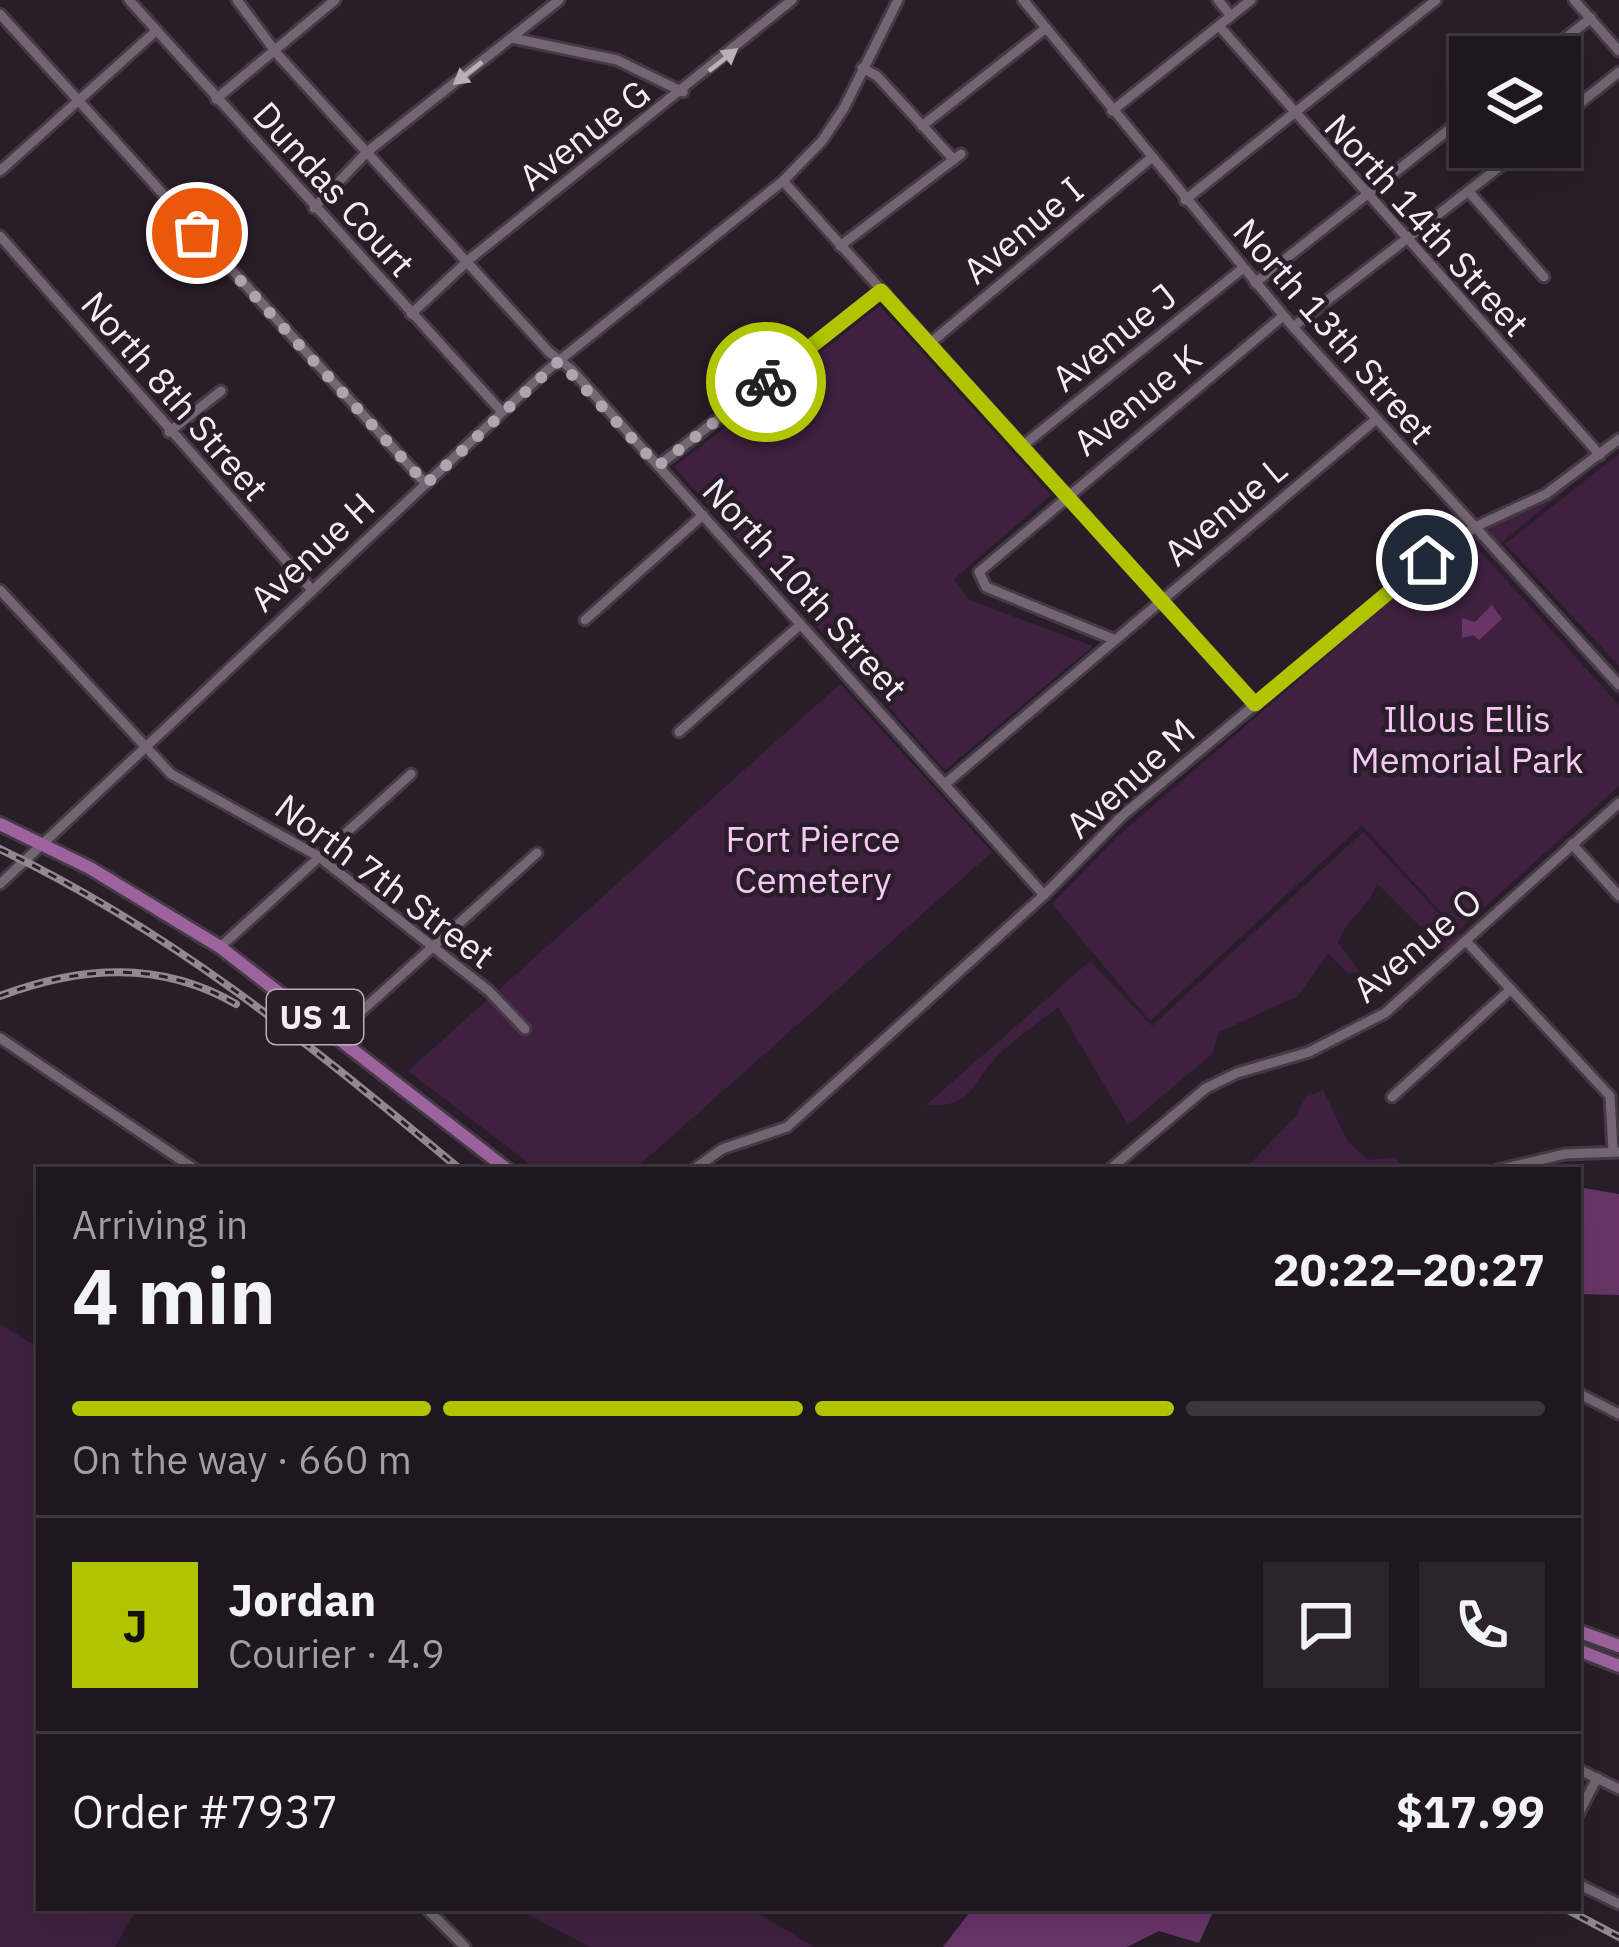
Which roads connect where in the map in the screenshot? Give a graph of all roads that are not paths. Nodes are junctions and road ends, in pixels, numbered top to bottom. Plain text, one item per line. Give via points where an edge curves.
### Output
1 (129, 0) edge
2 (237, 0) edge
3 (334, 0) edge
4 (560, 0) edge
5 (792, 0) edge
6 (898, 0) edge
7 (1023, 0) edge
8 (1218, 0) edge
9 (1251, 0) edge
10 (1436, 0) edge
11 (1574, 0) edge
12 (0, 14) edge
13 (1231, 16) junction
14 (1591, 18) junction
15 (1219, 26) junction
16 (1046, 28) junction
17 (156, 31) junction
18 (1568, 36) edge
19 (512, 38) junction
20 (276, 47) junction
21 (1619, 51) edge
22 (862, 68) junction
23 (1619, 72) edge
24 (683, 92) junction
25 (216, 99) junction
26 (78, 101) junction
27 (1581, 102) edge
28 (1112, 111) junction
29 (1295, 118) junction
30 (922, 126) junction
31 (1449, 130) edge
32 (367, 152) junction
33 (1151, 158) junction
34 (1499, 168) edge
35 (0, 171) edge
36 (783, 182) junction
37 (1469, 192) junction
38 (1366, 196) junction
39 (1185, 200) junction
40 (314, 208) junction
41 (0, 236) edge
42 (1408, 239) junction
43 (840, 246) junction
44 (467, 264) junction
45 (1242, 269) junction
46 (1544, 277) dead end
47 (1255, 283) junction
48 (881, 291) junction
49 (411, 314) junction
50 (1282, 316) junction
51 (1293, 328) junction
52 (929, 344) junction
53 (559, 361) junction
54 (221, 391) dead end
55 (502, 412) junction
56 (1374, 421) junction
57 (169, 432) junction
58 (1619, 439) edge
59 (1021, 447) junction
60 (1600, 455) junction
61 (658, 466) junction
62 (426, 484) junction
63 (1064, 495) junction
64 (703, 515) junction
65 (1475, 527) junction
66 (0, 590) edge
67 (312, 590) junction
68 (1160, 600) junction
69 (586, 620) dead end
70 (800, 625) junction
71 (1113, 639) junction
72 (1619, 685) edge
73 (1255, 704) junction
74 (679, 732) dead end
75 (146, 748) junction
76 (411, 774) dead end
77 (946, 784) junction
78 (1619, 803) edge
79 (0, 824) edge
80 (42, 844) junction
81 (1572, 844) junction
82 (537, 853) dead end
83 (318, 856) junction
84 (0, 884) edge
85 (1044, 895) junction
86 (1619, 896) edge
87 (1466, 941) junction
88 (220, 946) junction
89 (430, 947) junction
90 (1510, 989) junction
91 (524, 1029) dead end
92 (337, 1034) junction
93 (0, 1038) edge
94 (1392, 1097) dead end
95 (1616, 1152) edge
96 (192, 1167) edge
97 (504, 1167) edge
98 (696, 1167) edge
99 (1113, 1167) edge
100 (1510, 1167) edge
101 (1581, 1395) edge
102 (1619, 1414) edge
103 (1581, 1632) edge
104 (1619, 1646) edge
105 (1581, 1651) edge
106 (1619, 1666) edge
107 (1581, 1770) edge
108 (1597, 1778) junction
109 (1619, 1789) edge
110 (1581, 1809) edge
111 (1581, 1885) edge
112 (1619, 1904) edge
113 (429, 1911) edge
114 (465, 1947) edge

1 - 17 street, Dundas Court
2 - 20 street, North 10th Street
3 - 20 street
4 - 19 street
24 -> 5 street, Avenue G
6 - 22 street, Avenue H
7 - 16 street, North 13th Street
8 - 13 street
9 - 13 street
10 - 29 street
11 - 14 street
12 - 26 street
13 - 15 street
14 - 18 street
14 - 21 street
15 - 28 street
15 - 29 street, North 14th Street
16 - 28 street, North 13th Street
16 - 30 street
17 - 25 street, Dundas Court
17 - 26 street
19 - 24 street via 617,60
19 -> 32 street
20 - 25 street
20 - 32 street, North 10th Street
22 - 30 street
22 - 36 street, Avenue H via 822,141
23 - 27 street
24 - 44 street, Avenue G
25 - 40 street, Dundas Court
26 - 35 street
26 - 62 street
28 - 33 street, North 13th Street
29 - 38 street, North 14th Street
29 - 39 street
30 - 43 street via 957,157
31 - 38 street
32 - 40 street
32 - 44 street, North 10th Street
33 - 39 street, North 13th Street
33 - 52 street, Avenue I
34 - 37 street
36 - 43 street
36 - 53 street, Avenue H
37 - 42 street
37 - 46 street
38 - 42 street, North 14th Street
38 - 47 street
39 - 45 street, North 13th Street
40 - 49 street, Dundas Court
41 - 57 street, North 8th Street
42 - 51 street
42 - 60 street, North 14th Street
43 - 48 street
44 - 49 street, Avenue G
44 - 53 street, North 10th Street
45 - 47 street, North 13th Street
45 - 59 street, Avenue J
47 - 50 street, North 13th Street
48 - 52 street
48 - 61 street
49 - 55 street, Dundas Court
50 - 51 street, North 13th Street
50 - 63 street, Avenue K
51 - 56 street, North 13th Street
52 - 59 street
53 - 55 street, Avenue H
53 - 61 street, North 10th Street
54 - 57 street
55 - 62 street, Avenue H
56 - 65 street, North 13th Street
56 - 68 street, Avenue L
57 - 67 street, North 8th Street
58 - 60 street, Avenue M
59 - 63 street
60 - 65 street, Avenue M via 1546,494
61 - 64 street, North 10th Street
62 - 67 street, Avenue H
63 - 68 street
63 - 71 street, Avenue K via 979,578
64 - 69 street
64 - 70 street, North 10th Street
65 - 72 street, North 13th Street
65 - 73 street, Avenue M
66 - 75 street, North 7th Street
67 - 75 street, Avenue H
68 - 71 street, Avenue L
68 - 73 street
70 - 74 street
70 - 77 street, North 10th Street
71 - 77 street, Avenue L
73 - 85 street, Avenue M via 1120,818
75 - 80 street, Avenue H
75 - 83 street, North 7th Street via 202,794
76 - 83 street
77 - 85 street, North 10th Street
78 - 81 street, Avenue O
79 - 80 main road, US 1
80 - 84 street, Avenue H
80 - 88 main road, US 1
81 - 86 street
81 - 87 street, Avenue O
82 - 89 street
83 - 88 street
83 - 89 street, North 7th Street
85 - 98 street, Avenue M via 788,1126
87 - 90 street
87 - 99 street, Avenue O via 1385,1013 1309,1052 1206,1088
88 - 92 main road, US 1
89 - 91 street, North 7th Street
89 - 92 street
90 - 94 street
90 - 95 street via 1610,1096
92 - 97 main road, US 1
93 - 96 street
95 - 100 street
101 - 102 street
103 - 104 main road
105 - 106 main road
107 - 108 street
108 - 109 street
108 - 110 street
111 - 112 street
113 - 114 street

